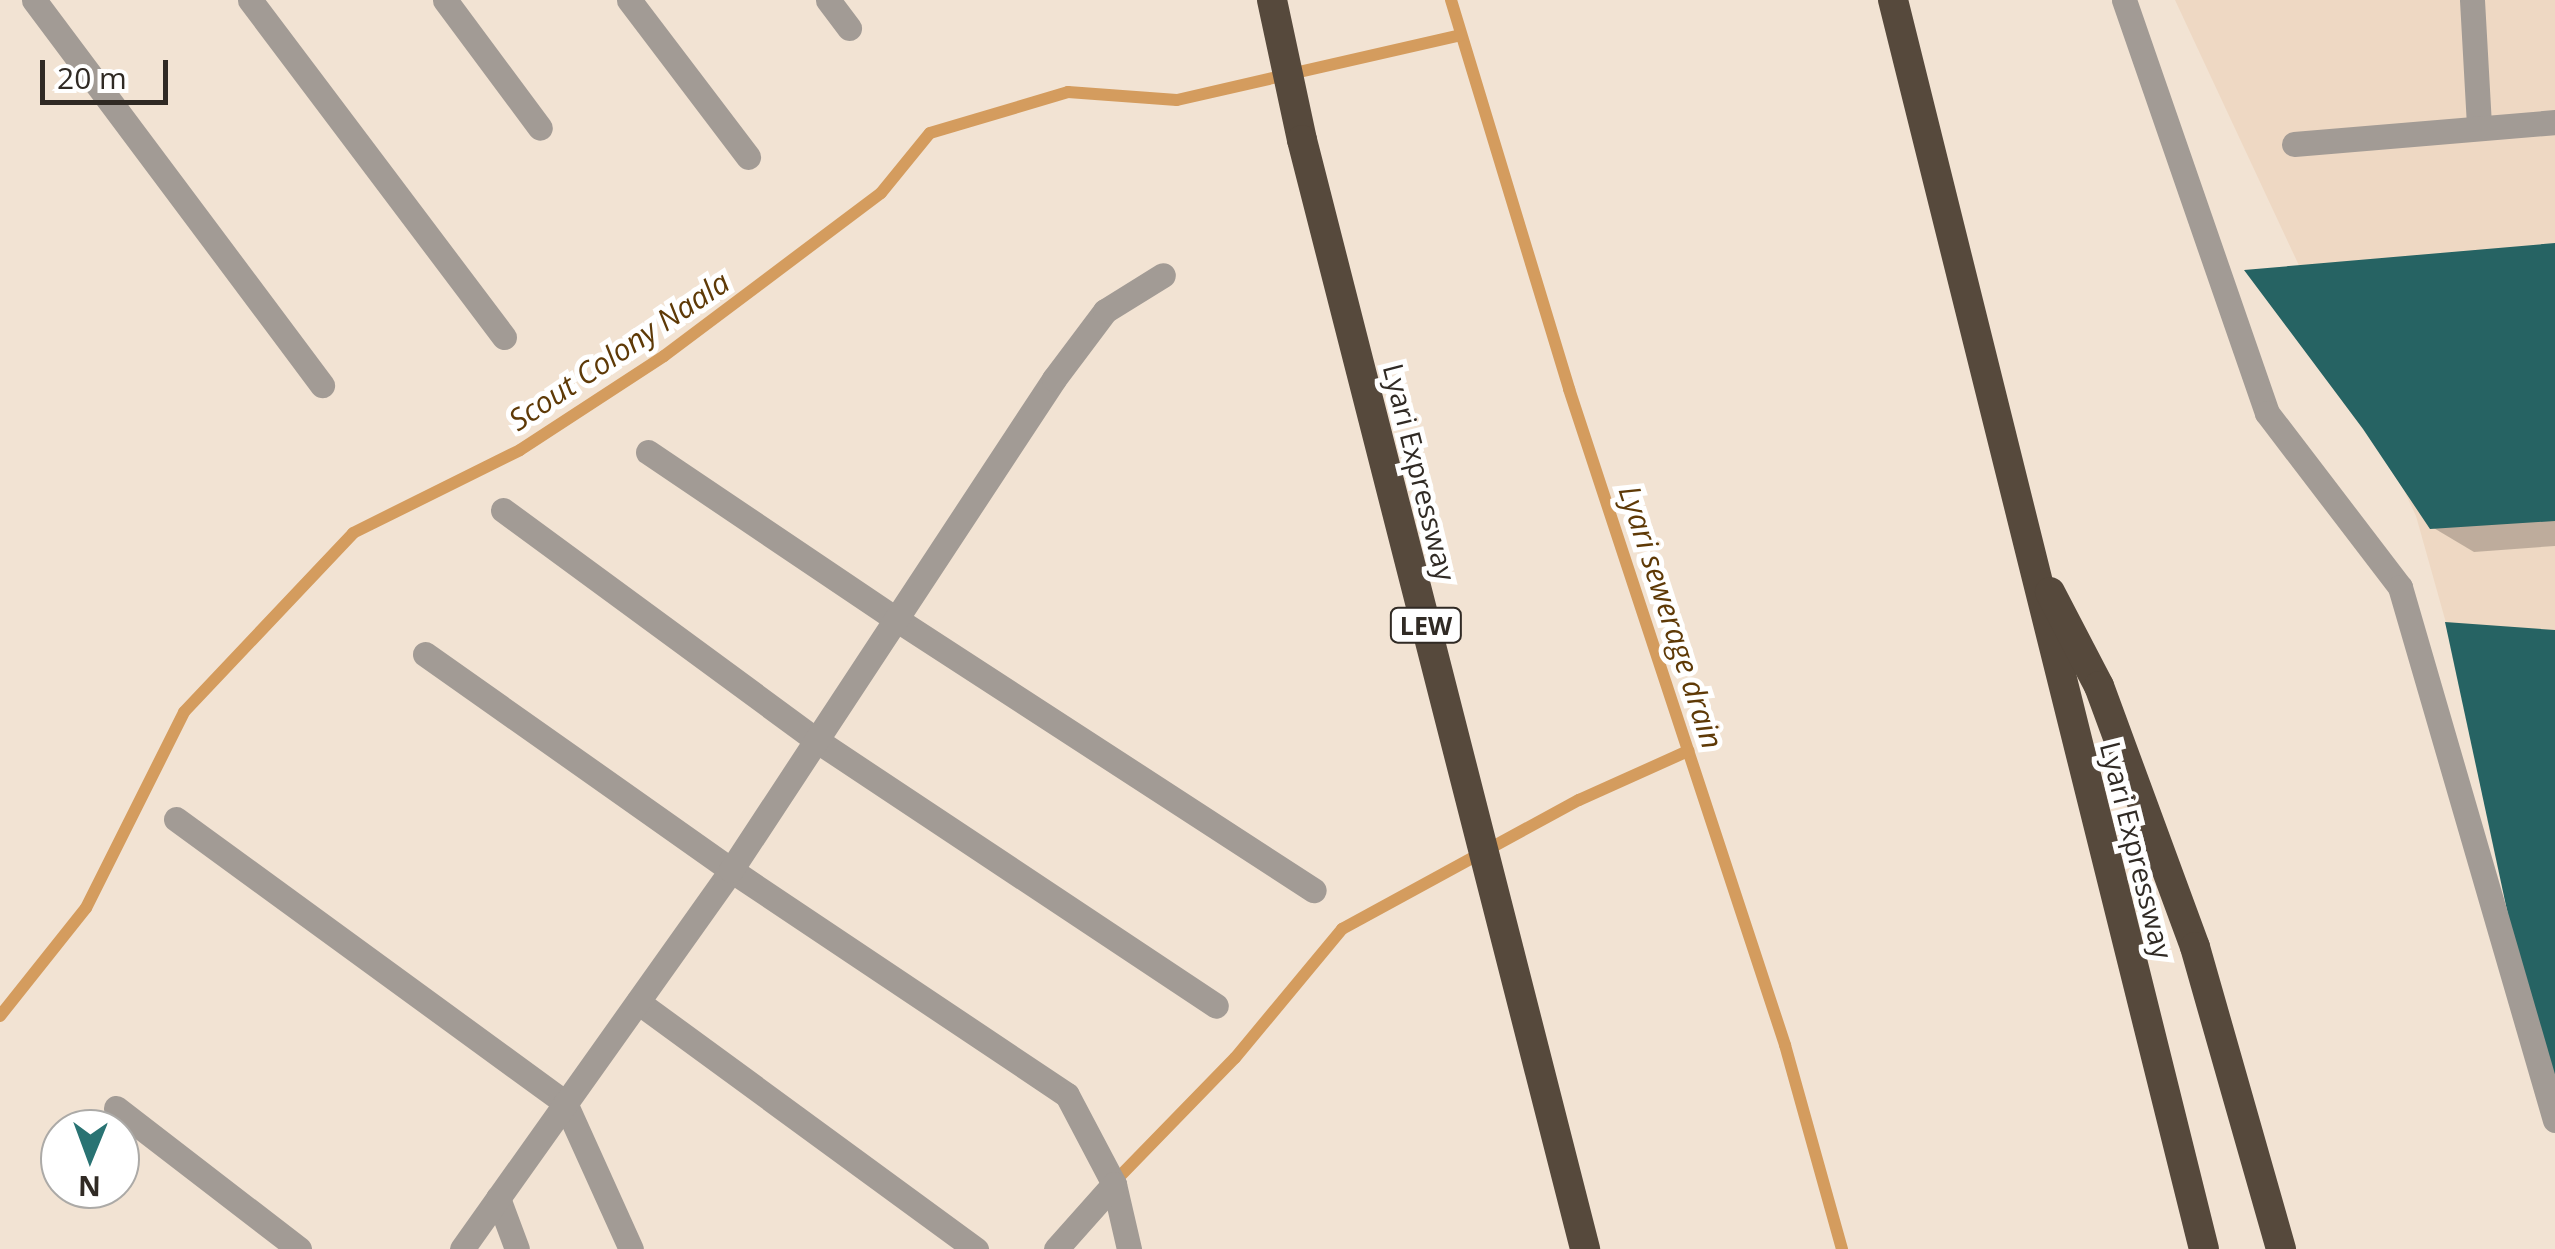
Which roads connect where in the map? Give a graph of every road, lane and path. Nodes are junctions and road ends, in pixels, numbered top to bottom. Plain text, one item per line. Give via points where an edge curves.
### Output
1 (34, 0) edge
2 (250, 0) edge
3 (445, 0) edge
4 (629, 0) edge
5 (828, 0) edge
6 (1272, 0) edge
7 (1892, 0) edge
8 (2124, 0) edge
9 (2472, 0) edge
10 (849, 28) dead end
11 (2555, 122) edge
12 (2479, 126) junction
13 (540, 128) dead end
14 (2294, 144) dead end
15 (748, 157) dead end
16 (1163, 275) dead end
17 (504, 337) dead end
18 (322, 385) dead end
19 (648, 452) dead end
20 (503, 510) dead end
21 (2026, 545) junction
22 (896, 619) junction
23 (425, 654) dead end
24 (816, 740) junction
25 (176, 820) dead end
26 (731, 870) junction
27 (1314, 890) dead end
28 (638, 1002) junction
29 (1216, 1006) dead end
30 (565, 1104) junction
31 (116, 1108) dead end
32 (2555, 1120) edge
33 (1114, 1184) junction
34 (498, 1198) junction
35 (299, 1249) edge
36 (462, 1249) edge
37 (517, 1249) edge
38 (631, 1249) edge
39 (976, 1249) edge
40 (1056, 1249) edge
41 (1128, 1249) edge
42 (1585, 1249) edge
43 (2204, 1249) edge
44 (2281, 1249) edge

1 - 18 street
2 - 17 street
3 - 13 street
4 - 15 street
5 - 10 street
6 - 42 highway, Lyari Expressway / LEW
7 - 21 highway, Lyari Expressway
8 - 32 street via 2268,413 2400,587
9 - 12 street
11 - 12 street
12 - 14 street
16 - 22 street via 1106,311
19 - 22 street
20 - 24 street
21 - 43 highway, Lyari Expressway
21 - 44 highway via 2098,686 2196,947
22 - 24 street
22 - 27 street
23 - 26 street
24 - 26 street
24 - 29 street
25 - 30 street
26 - 28 street
26 - 33 street via 1067,1096
28 - 30 street
28 - 39 street
30 - 34 street
30 - 38 street
31 - 35 street
33 - 40 street
33 - 41 street
34 - 36 street
34 - 37 street

